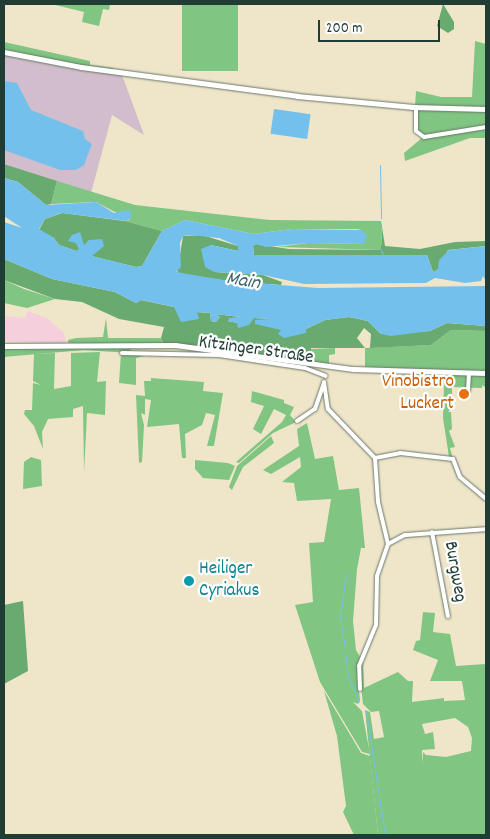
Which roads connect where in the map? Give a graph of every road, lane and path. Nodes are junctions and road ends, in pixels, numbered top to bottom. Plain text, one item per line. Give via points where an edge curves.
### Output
1 (4, 52) edge
2 (416, 107) junction
3 (486, 109) edge
4 (486, 127) edge
5 (4, 346) edge
6 (122, 353) dead end
7 (330, 367) junction
8 (469, 373) junction
9 (486, 373) edge
10 (326, 376) junction
11 (324, 382) junction
12 (468, 391) dead end
13 (297, 421) dead end
14 (375, 458) junction
15 (486, 499) edge
16 (486, 530) edge
17 (432, 532) junction
18 (388, 544) junction
19 (448, 617) dead end
20 (360, 689) dead end

1 - 2 main road via 297,96
2 - 3 main road
2 - 4 street via 416,131 424,136
5 - 7 main road via 175,345
6 - 10 street, Kitzinger Straße via 153,356 212,354 305,368
7 - 8 main road
7 - 10 street
8 - 9 main road
8 - 12 street
10 - 11 street
11 - 13 street via 315,409
11 - 14 street via 329,412
14 - 15 street via 400,453 453,459 460,477
14 - 18 street via 378,502
16 - 17 street
17 - 18 street via 405,535
17 - 19 street, Burgweg
18 - 20 street via 377,576 376,625 359,666

